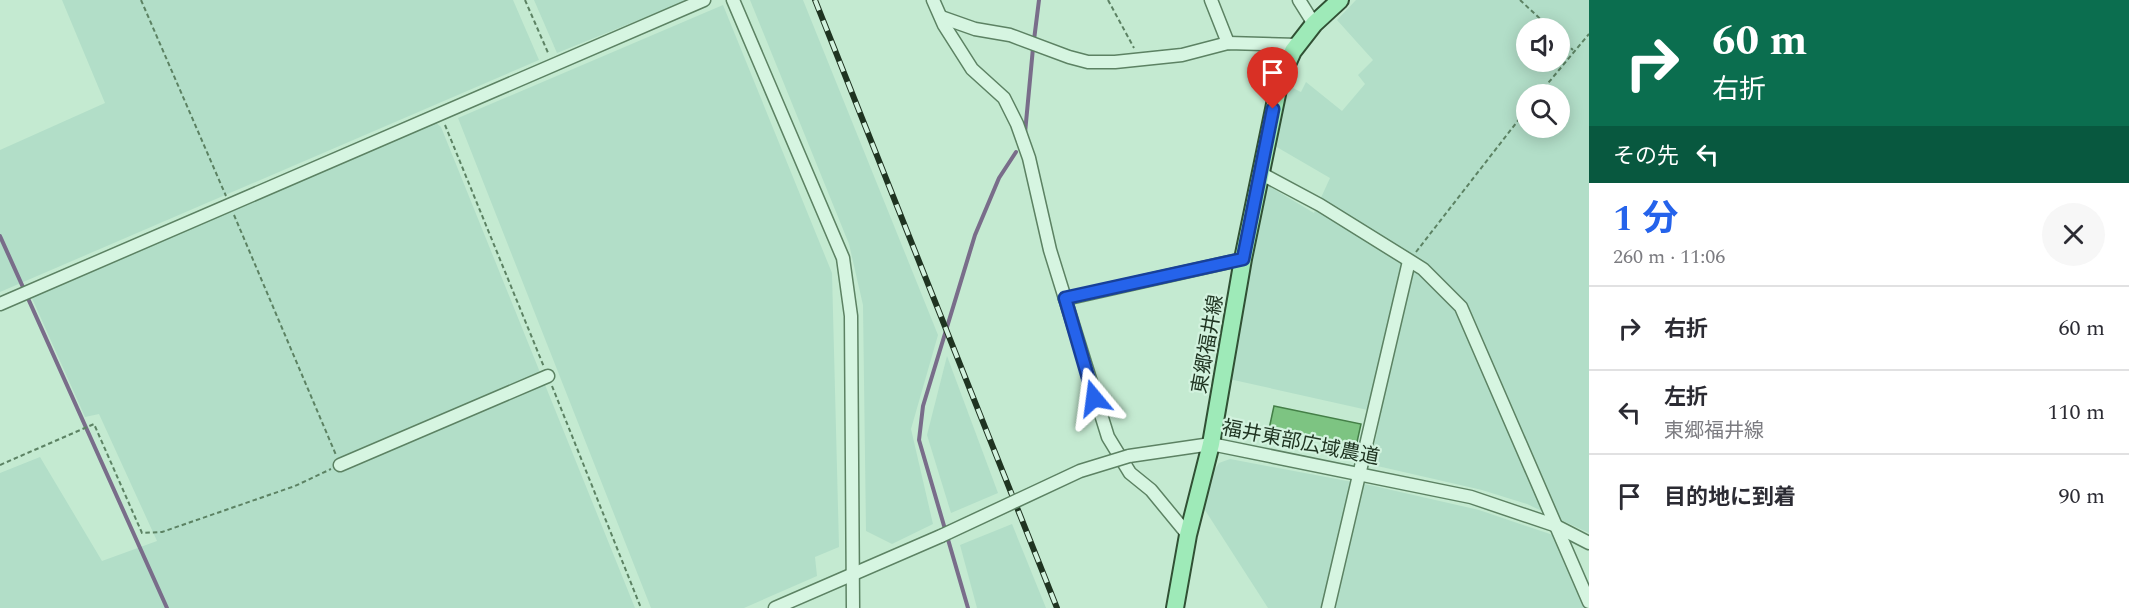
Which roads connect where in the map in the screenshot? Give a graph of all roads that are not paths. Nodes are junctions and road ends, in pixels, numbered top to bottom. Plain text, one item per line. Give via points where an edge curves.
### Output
1 (704, 0) edge
2 (733, 0) edge
3 (933, 0) edge
4 (1211, 0) edge
5 (1299, 0) edge
6 (1340, 0) edge
7 (941, 17) junction
8 (1314, 24) junction
9 (1228, 43) junction
10 (1298, 45) junction
11 (1260, 173) junction
12 (1243, 259) junction
13 (1409, 261) junction
14 (1065, 298) junction
15 (0, 304) edge
16 (548, 376) road end
17 (1211, 444) junction
18 (340, 465) road end
19 (1360, 473) junction
20 (1554, 525) junction
21 (1188, 535) junction
22 (1589, 543) edge
23 (853, 574) junction
24 (1589, 602) edge
25 (775, 608) edge
26 (853, 608) edge
27 (1175, 608) edge
28 (1328, 608) edge

1 - 15 street
2 - 23 street via 843,258 851,316
3 - 7 street
4 - 9 street
5 - 8 street
6 - 8 main road, 東郷福井線
7 - 9 street via 1088,62 1182,55
7 - 14 street via 972,69 1004,98 1017,124
8 - 10 main road, 東郷福井線
9 - 10 street
10 - 11 main road, 東郷福井線 via 1280,80
11 - 12 main road, 東郷福井線
11 - 13 street
12 - 14 street
12 - 17 main road, 東郷福井線
13 - 19 street
13 - 20 street via 1423,269 1461,307
14 - 21 street via 1108,438 1130,473 1151,490
16 - 18 street
17 - 19 street, 福井東部広域農道
17 - 21 main road, 東郷福井線
17 - 23 street, 福井東部広域農道, bridge via 1129,456 1080,471
19 - 20 street, 福井東部広域農道 via 1471,497
19 - 28 street
20 - 22 street, 福井東部広域農道
20 - 24 street
21 - 27 main road, 東郷福井線
23 - 25 street, 福井東部広域農道
23 - 26 street

